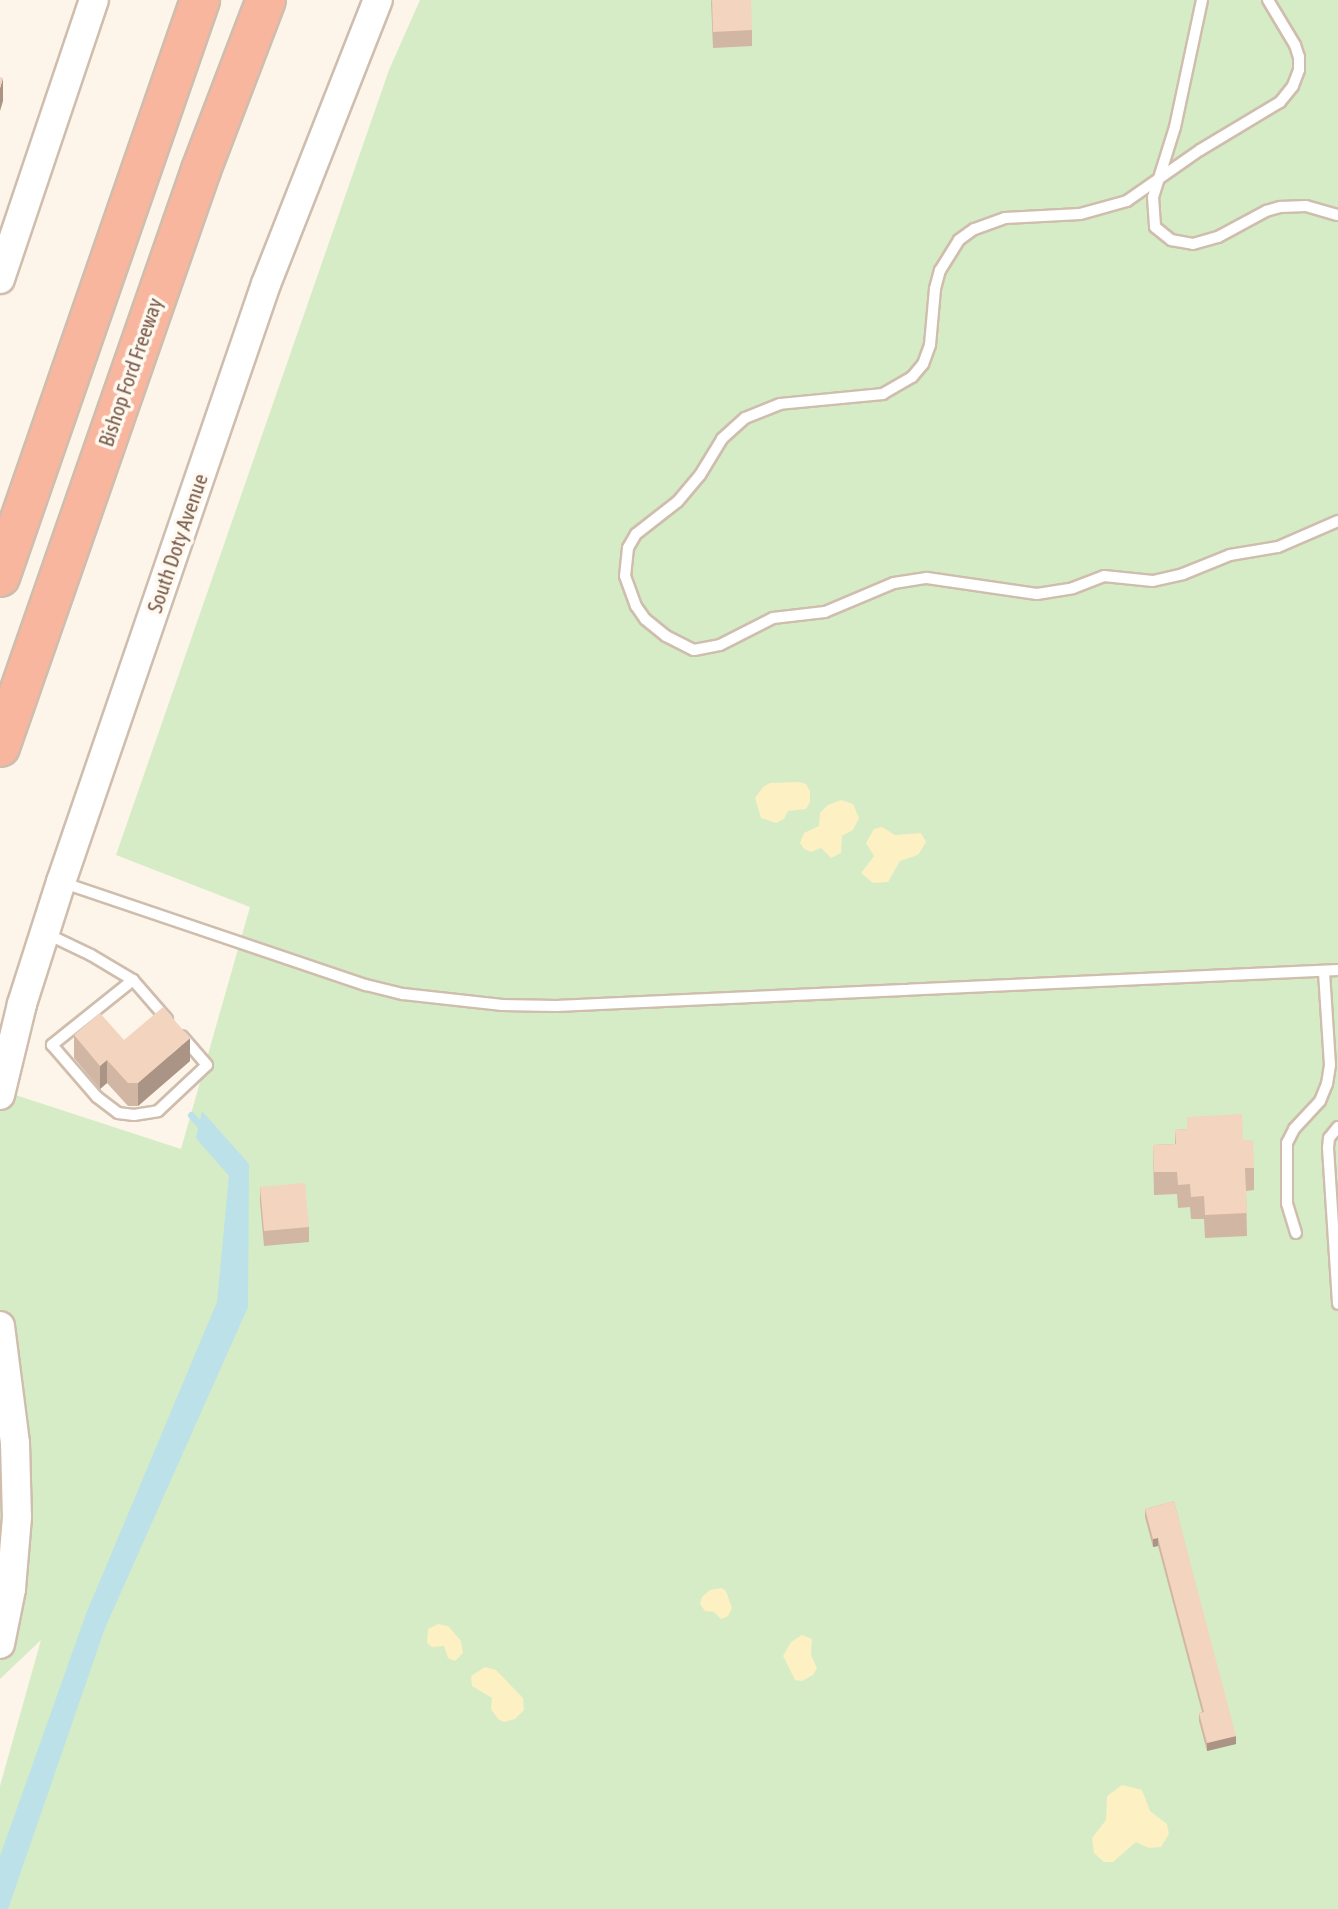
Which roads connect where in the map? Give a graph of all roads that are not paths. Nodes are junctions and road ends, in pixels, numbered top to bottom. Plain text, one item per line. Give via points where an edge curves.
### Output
1 (94, 0) edge
2 (200, 0) edge
3 (266, 0) edge
4 (378, 0) edge
5 (1202, 0) edge
6 (1268, 0) edge
7 (1158, 180) junction
8 (1338, 215) edge
9 (0, 279) edge
10 (1338, 521) edge
11 (0, 577) edge
12 (0, 747) edge
13 (61, 882) junction
14 (45, 933) junction
15 (1338, 970) edge
16 (1324, 971) junction
17 (133, 980) junction
18 (0, 1095) edge
19 (1338, 1127) edge
20 (1296, 1233) dead end
21 (1338, 1304) edge
22 (0, 1326) edge
23 (0, 1641) edge

1 - 9 street
2 - 11 highway
3 - 12 highway, Bishop Ford Freeway via 201,170
4 - 13 street, South Doty Avenue via 267,284
5 - 7 lane via 1175,127
6 - 7 lane via 1299,57 1293,86 1263,115 1199,150
7 - 8 lane via 1153,197 1155,227 1182,244 1212,239 1280,208 1306,206
7 - 10 lane via 1127,201 1103,209 1005,218 959,240 940,270 930,345 912,377 883,394 780,404 733,427 688,490 632,541 625,576 636,606 667,636 694,650 706,649 773,618 825,612 894,583 927,578 1037,594 1073,588 1104,576 1153,581 1230,555 1278,547
13 - 14 street, South Doty Avenue
13 - 16 lane via 366,985 403,994 502,1005
14 - 17 lane
14 - 18 street, South Doty Avenue
15 - 16 lane
16 - 20 lane via 1330,1065 1320,1101 1294,1129 1286,1154 1288,1216
17 - 17 lane via 207,1065 158,1111 134,1115 118,1113 97,1097 52,1045
19 - 21 lane via 1328,1148
22 - 23 street via 15,1443 18,1517

